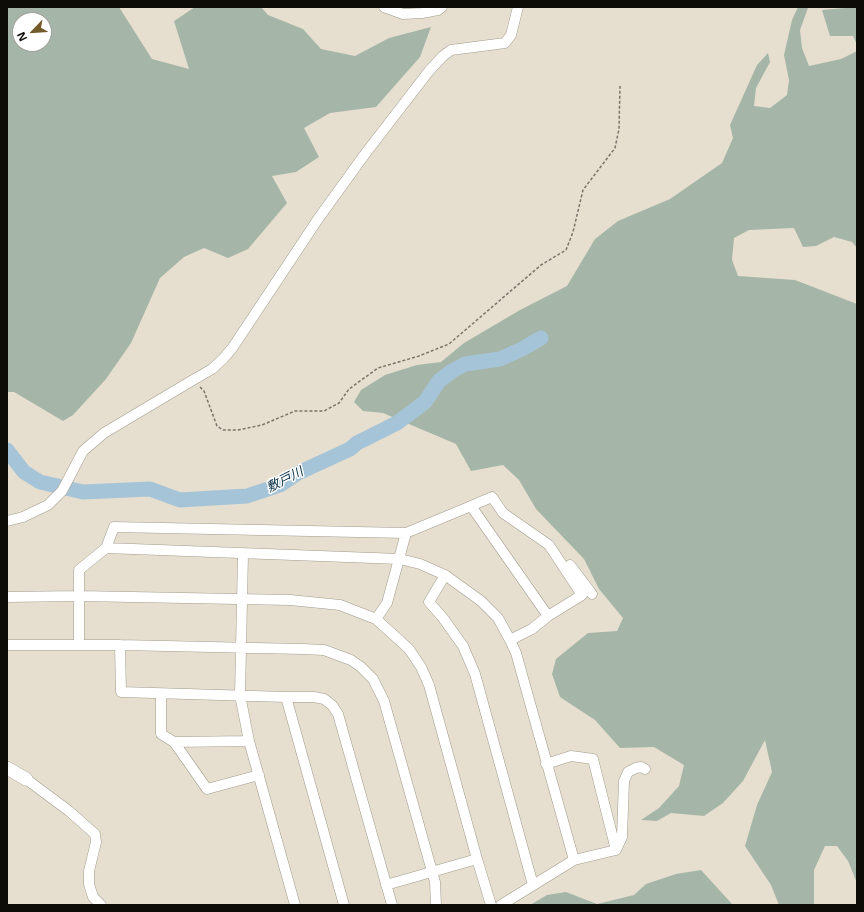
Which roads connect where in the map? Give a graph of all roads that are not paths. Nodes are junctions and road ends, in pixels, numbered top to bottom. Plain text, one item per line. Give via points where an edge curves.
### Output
1 (384, 7) edge
2 (442, 7) edge
3 (518, 7) edge
4 (471, 506) junction
5 (7, 521) edge
6 (406, 533) junction
7 (549, 545) junction
8 (106, 548) junction
9 (243, 554) junction
10 (400, 559) junction
11 (445, 575) junction
12 (592, 594) dead end
13 (79, 596) junction
14 (7, 597) edge
15 (242, 599) junction
16 (548, 616) junction
17 (376, 619) junction
18 (510, 640) junction
19 (7, 645) edge
20 (79, 645) junction
21 (120, 645) junction
22 (240, 647) junction
23 (161, 694) junction
24 (240, 695) junction
25 (286, 697) junction
26 (249, 740) junction
27 (174, 742) junction
28 (546, 764) junction
29 (7, 768) edge
30 (645, 769) dead end
31 (259, 775) junction
32 (26, 780) joint
33 (616, 850) junction
34 (477, 860) junction
35 (574, 860) junction
36 (432, 872) junction
37 (386, 885) junction
38 (533, 885) junction
39 (101, 905) edge
40 (295, 905) edge
41 (344, 905) edge
42 (392, 905) edge
43 (436, 905) edge
44 (491, 905) edge
45 (501, 905) edge

1 - 2 street via 403,14 422,13
3 - 5 street via 511,35 505,43 459,48 443,56 365,154 318,219 233,347 212,368 90,443 77,461 62,491 48,505 23,517
4 - 6 street
4 - 7 street via 492,497 503,513
4 - 16 street
6 - 8 street via 114,526
6 - 10 street
7 - 12 street via 559,550
7 - 16 street via 582,595
8 - 9 street
8 - 13 street via 79,570
9 - 10 street
9 - 15 street
10 - 11 street
10 - 17 street via 387,603
11 - 18 street via 481,601 498,618
11 - 38 street via 429,602 463,646 474,674
13 - 14 street
13 - 15 street
13 - 20 street
15 - 17 street via 340,605
15 - 22 street
16 - 18 street via 532,629
17 - 34 street via 409,649 429,685
18 - 28 street
19 - 20 street
20 - 21 street
21 - 22 street
21 - 23 street via 121,692
22 - 24 street
22 - 36 street via 324,650 351,660 373,679 384,701
23 - 24 street
23 - 27 street via 161,734
24 - 25 street
24 - 26 street
25 - 37 street via 324,699 338,714
25 - 41 street
26 - 27 street
26 - 31 street
27 - 31 street via 207,789
28 - 33 street via 571,756 593,759
28 - 35 street
29 - 32 street
30 - 33 street via 641,767 628,772 624,781 622,837
31 - 40 street
32 - 39 street via 69,811 95,834 89,884 93,897
33 - 35 street
34 - 36 street
34 - 44 street
35 - 38 street
36 - 37 street
36 - 43 street via 437,891
37 - 42 street
38 - 45 street

